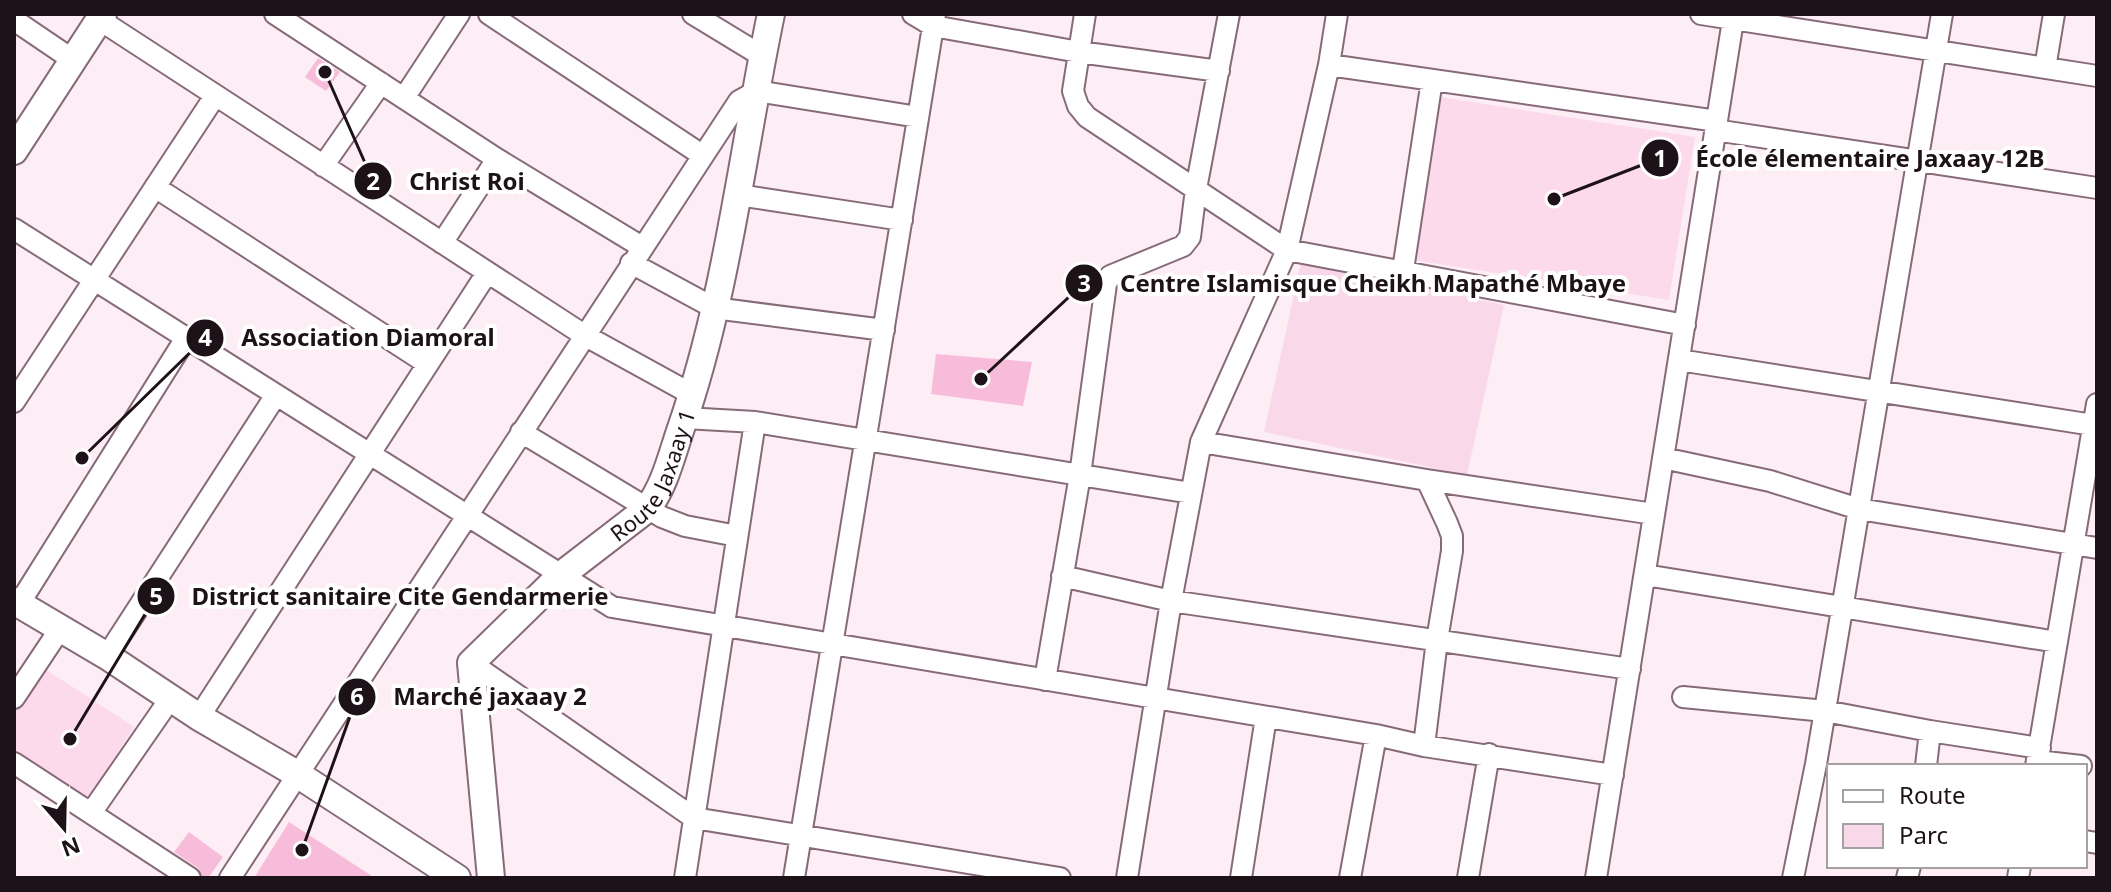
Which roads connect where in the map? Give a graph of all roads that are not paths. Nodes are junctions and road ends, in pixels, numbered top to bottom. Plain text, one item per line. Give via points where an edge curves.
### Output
1 (275, 14) edge
2 (459, 14) edge
3 (489, 14) edge
4 (693, 14) edge
5 (771, 14) edge
6 (913, 14) edge
7 (1085, 14) edge
8 (1229, 14) edge
9 (1337, 14) edge
10 (1701, 14) edge
11 (1942, 14) edge
12 (2054, 14) edge
13 (1733, 16) edge
14 (102, 17) edge
15 (14, 20) edge
16 (934, 20) edge
17 (1936, 51) junction
18 (1079, 52) junction
19 (762, 56) junction
20 (73, 60) junction
21 (1329, 65) junction
22 (2045, 68) junction
23 (1219, 71) junction
24 (2097, 76) edge
25 (1432, 80) junction
26 (381, 83) junction
27 (757, 91) junction
28 (215, 96) junction
29 (404, 98) junction
30 (918, 117) junction
31 (1716, 126) junction
32 (16, 146) edge
33 (702, 155) junction
34 (497, 159) junction
35 (1917, 161) junction
36 (323, 166) junction
37 (155, 187) junction
38 (2097, 188) edge
39 (1196, 189) junction
40 (738, 195) junction
41 (902, 220) junction
42 (14, 229) edge
43 (442, 243) junction
44 (1287, 250) junction
45 (636, 255) junction
46 (1403, 270) junction
47 (487, 273) junction
48 (94, 279) junction
49 (714, 308) junction
50 (1685, 325) junction
51 (884, 330) junction
52 (584, 335) junction
53 (186, 338) junction
54 (1679, 360) junction
55 (428, 364) junction
56 (1879, 391) junction
57 (276, 395) junction
58 (14, 402) edge
59 (2097, 404) edge
60 (689, 406) junction
61 (755, 422) junction
62 (2093, 425) junction
63 (521, 432) junction
64 (866, 438) junction
65 (1201, 442) junction
66 (369, 453) junction
67 (1663, 458) junction
68 (1080, 475) junction
69 (1427, 480) junction
70 (1191, 493) junction
71 (647, 509) junction
72 (1859, 509) junction
73 (1654, 514) junction
74 (466, 515) junction
75 (737, 536) junction
76 (2074, 544) junction
77 (2097, 548) edge
78 (1645, 575) junction
79 (560, 576) junction
80 (1062, 576) junction
81 (1171, 601) junction
82 (16, 602) edge
83 (1843, 607) junction
84 (723, 626) junction
85 (60, 629) junction
86 (1437, 640) junction
87 (2057, 642) junction
88 (833, 644) junction
89 (107, 656) junction
90 (471, 663) junction
91 (1630, 669) junction
92 (1045, 680) junction
93 (1683, 697) dead end
94 (14, 698) edge
95 (1156, 698) junction
96 (170, 699) junction
97 (1825, 711) junction
98 (199, 717) junction
99 (1266, 717) junction
100 (1930, 731) junction
101 (1376, 735) junction
102 (1424, 746) junction
103 (1489, 754) junction
104 (2038, 758) edge
105 (14, 763) edge
106 (1926, 764) edge
107 (2072, 764) edge
108 (297, 774) junction
109 (1613, 775) junction
110 (91, 813) junction
111 (694, 818) junction
112 (801, 836) junction
113 (190, 878) edge
114 (230, 878) edge
115 (457, 878) edge
116 (491, 878) edge
117 (685, 878) edge
118 (794, 878) edge
119 (1060, 878) edge
120 (1127, 878) edge
121 (1241, 878) edge
122 (1350, 878) edge
123 (1468, 878) edge
124 (1596, 878) edge
125 (1793, 878) edge

1 - 26 street
2 - 29 street
3 - 33 street
4 - 19 street
5 - 19 street, Route Jaxaay 1
6 - 16 street
7 - 18 street
8 - 23 street
9 - 21 street
10 - 13 street
11 - 17 street
12 - 22 street
13 - 17 street
13 - 31 street
14 - 20 street
14 - 28 street
15 - 20 street
16 - 18 street
16 - 30 street
17 - 22 street
17 - 35 street
18 - 23 street
18 - 39 street via 1073,91 1087,117
19 - 27 street, Route Jaxaay 1
20 - 32 street
21 - 25 street
21 - 44 street
22 - 24 street
23 - 39 street
25 - 31 street
25 - 46 street
26 - 29 street
26 - 36 street
27 - 30 street
27 - 33 street via 739,101
27 - 40 street, Route Jaxaay 1
28 - 36 street
28 - 37 street
29 - 34 street
30 - 41 street
31 - 35 street
31 - 50 street
33 - 45 street
34 - 43 street
34 - 45 street
35 - 38 street
35 - 56 street
36 - 43 street
37 - 48 street
37 - 55 street
39 - 44 street
39 - 68 street via 1190,237 1183,246 1110,276 1106,284
40 - 41 street
40 - 49 street, Route Jaxaay 1
41 - 51 street
42 - 48 street
43 - 47 street
44 - 46 street
44 - 65 street
45 - 49 street
45 - 52 street
46 - 50 street
47 - 52 street
47 - 55 street
48 - 53 street
48 - 58 street
49 - 51 street
49 - 60 street, Route Jaxaay 1
50 - 54 street
51 - 64 street
52 - 60 street
52 - 63 street
53 - 57 street
53 - 82 street
54 - 56 street
54 - 67 street
55 - 66 street
56 - 62 street
56 - 72 street
57 - 66 street
57 - 89 street
59 - 62 street
60 - 61 street
60 - 71 street, Route Jaxaay 1 via 658,495
61 - 64 street
61 - 75 street
62 - 76 street
63 - 71 street
63 - 74 street
64 - 68 street
64 - 88 street
65 - 69 street
65 - 70 street
66 - 74 street
66 - 98 street
67 - 72 street via 1770,481
67 - 73 street
68 - 70 street
68 - 80 street
69 - 73 street
69 - 86 street via 1452,536
70 - 81 street
71 - 75 street via 685,526
71 - 79 street, Route Jaxaay 1
72 - 76 street
72 - 83 street
73 - 78 street
74 - 79 street
74 - 108 street
75 - 84 street
76 - 77 street
76 - 87 street
78 - 83 street
78 - 91 street
79 - 84 street via 612,607
79 - 90 street, Route Jaxaay 1
80 - 81 street
80 - 92 street
81 - 86 street
81 - 95 street
82 - 85 street
83 - 87 street
83 - 97 street
84 - 88 street
84 - 111 street
85 - 89 street
85 - 94 street
86 - 91 street
86 - 102 street
87 - 104 street
88 - 92 street
88 - 112 street
89 - 96 street
90 - 111 street
90 - 116 street
91 - 109 street
92 - 95 street
93 - 97 street
95 - 99 street
95 - 120 street
96 - 98 street
96 - 110 street
97 - 100 street
97 - 125 street
98 - 108 street
99 - 101 street
99 - 121 street
100 - 104 street
100 - 106 street
101 - 102 street
101 - 122 street
102 - 103 street
103 - 109 street
103 - 123 street
104 - 107 street
105 - 110 street
108 - 114 street
108 - 115 street
109 - 124 street
110 - 113 street
111 - 112 street
111 - 117 street
112 - 118 street
112 - 119 street

